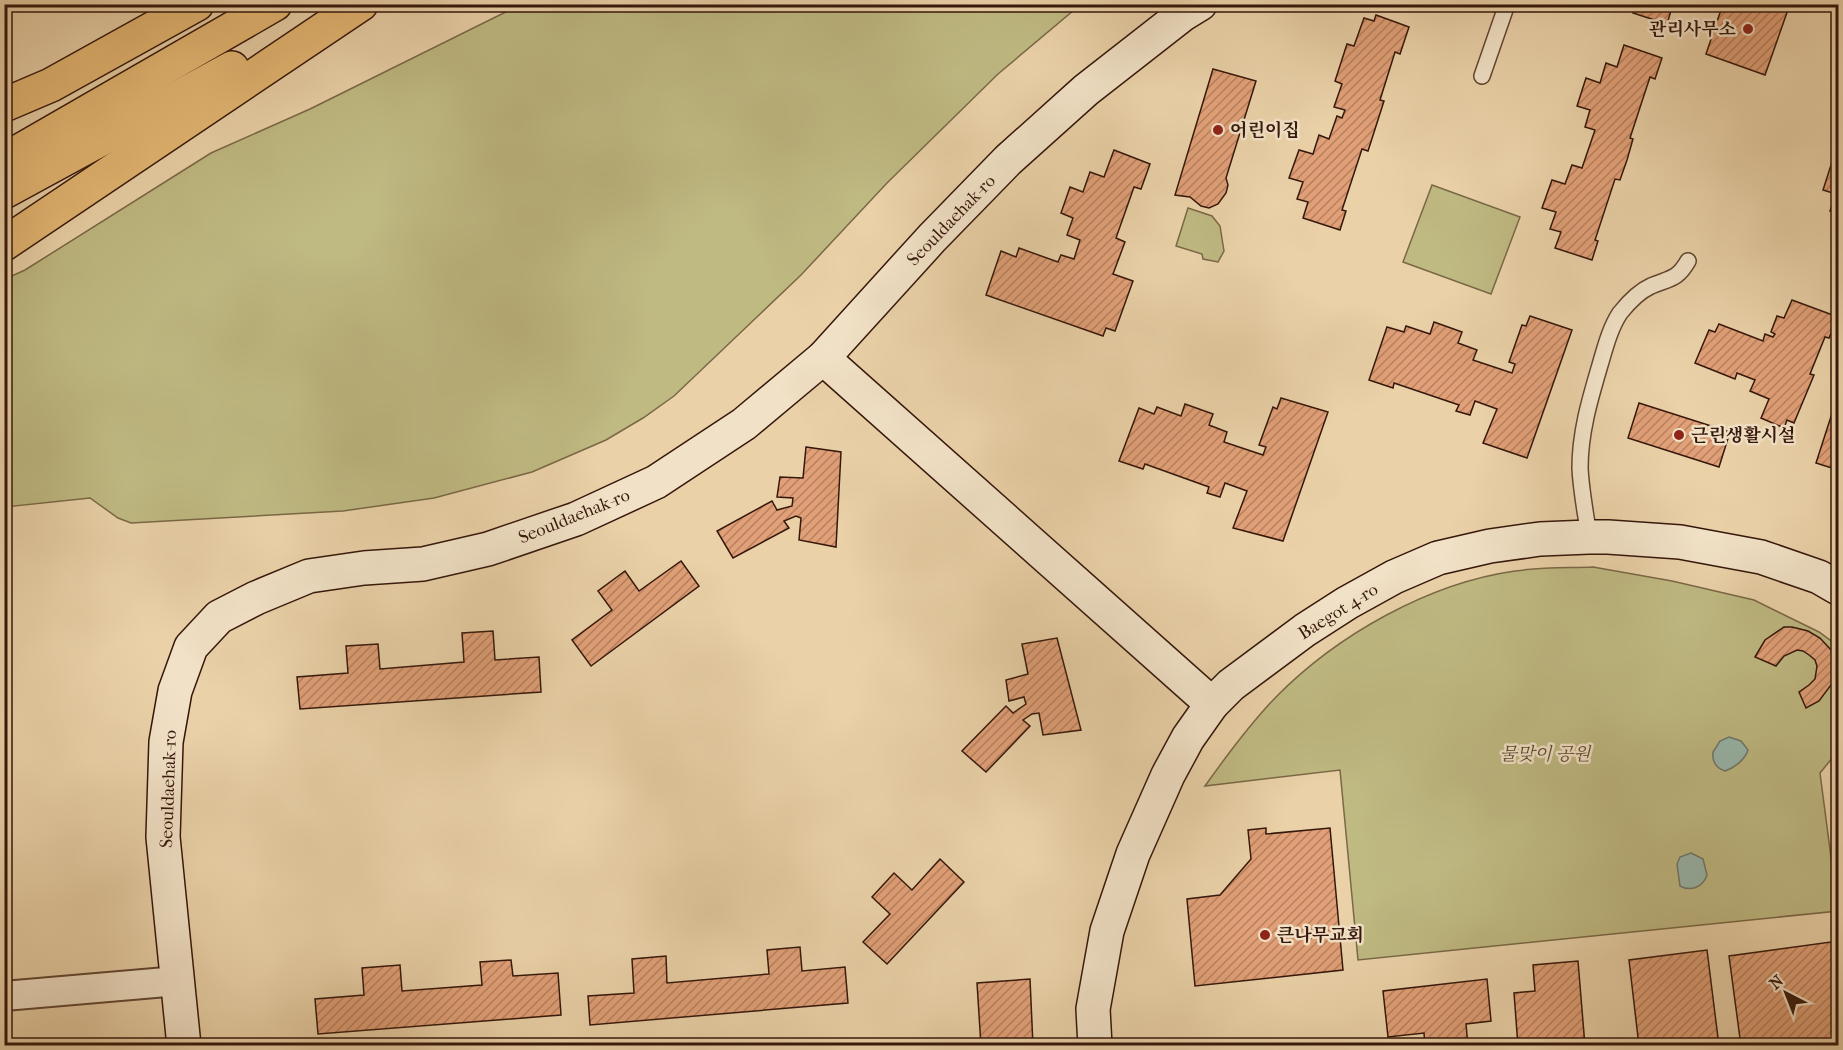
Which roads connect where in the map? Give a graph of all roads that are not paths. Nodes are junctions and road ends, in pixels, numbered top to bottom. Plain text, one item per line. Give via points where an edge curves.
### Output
1 (197, 4) edge
2 (275, 4) edge
3 (347, 4) edge
4 (362, 4) edge
5 (1200, 4) edge
6 (1507, 4) edge
7 (1482, 76) dead end
8 (4, 105) edge
9 (4, 160) edge
10 (4, 192) edge
11 (4, 244) edge
12 (1688, 261) dead end
13 (823, 358) junction
14 (1589, 537) junction
15 (1839, 588) edge
16 (1212, 704) junction
17 (178, 981) junction
18 (4, 996) edge
19 (184, 1046) edge
20 (1095, 1046) edge

1 - 8 highway via 51,85
2 - 9 highway
3 - 10 highway
4 - 11 highway
5 - 13 street, Seouldaehak-ro via 1086,90 1008,160
6 - 7 lane
12 - 14 lane via 1682,271 1635,298 1620,314 1608,339 1581,440 1580,470
13 - 16 street
13 - 17 street, Seouldaehak-ro via 744,424 656,482 576,519 488,549 423,564 309,576 219,617 192,647 176,691 166,742 164,837
14 - 15 street, Baegot 4-ro via 1680,542 1761,557
14 - 16 street, Baegot 4-ro via 1490,546 1438,558 1394,577 1305,630 1252,667
16 - 20 street, Baegot 4-ro via 1188,738 1133,854 1107,931 1093,1009
17 - 18 street
17 - 19 street, Seouldaehak-ro

